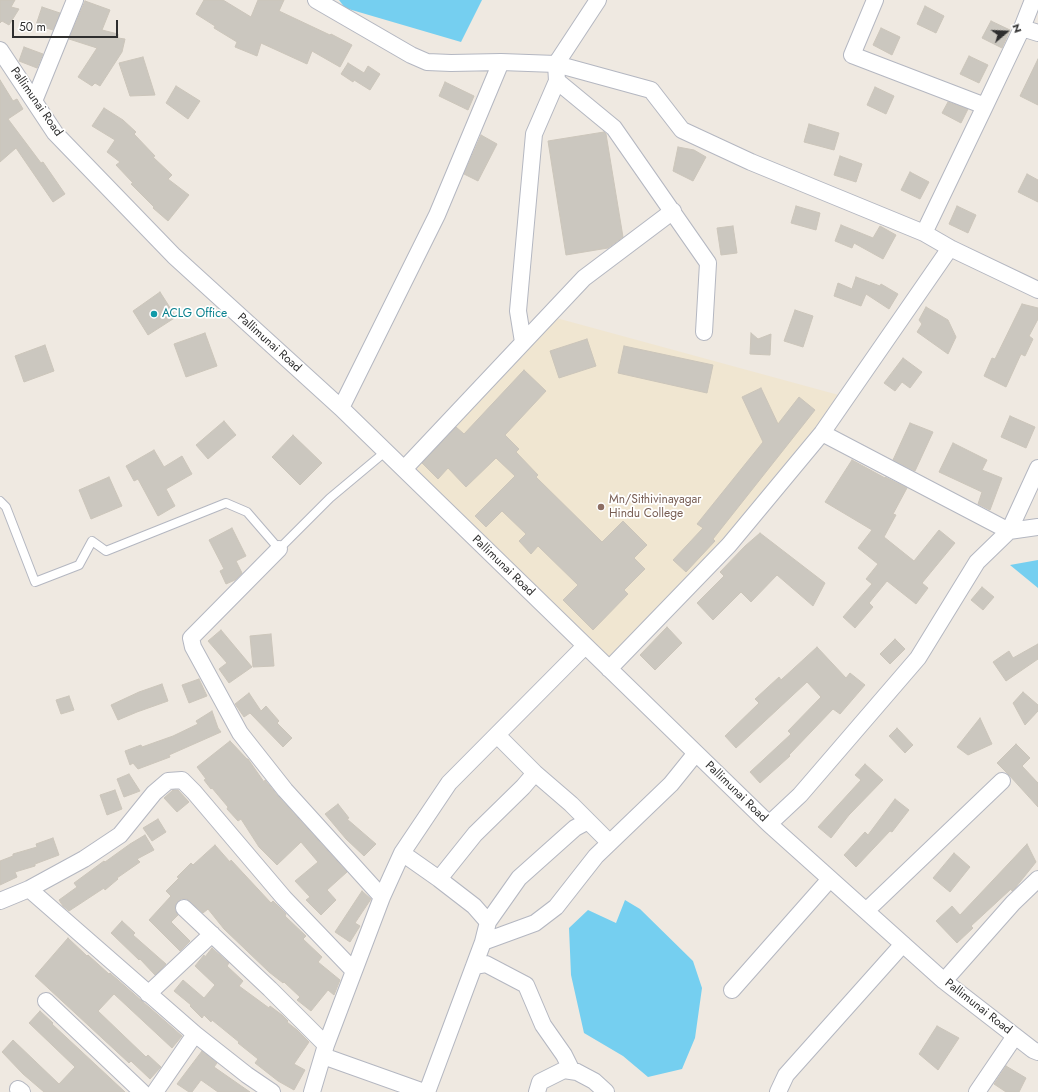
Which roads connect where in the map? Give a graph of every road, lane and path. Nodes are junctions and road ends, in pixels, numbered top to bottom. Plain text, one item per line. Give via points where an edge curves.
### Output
1 (75, 0) edge
2 (316, 0) edge
3 (598, 0) edge
4 (875, 0) edge
5 (1033, 0) edge
6 (1022, 28) junction
7 (1038, 33) edge
8 (0, 50) edge
9 (501, 62) junction
10 (556, 64) junction
11 (557, 81) junction
12 (34, 101) junction
13 (985, 106) junction
14 (673, 211) junction
15 (924, 233) junction
16 (950, 248) junction
17 (1038, 290) edge
18 (704, 332) dead end
19 (524, 342) junction
20 (341, 408) junction
21 (822, 433) junction
22 (385, 452) junction
23 (1038, 468) edge
24 (404, 469) junction
25 (0, 500) edge
26 (1038, 527) edge
27 (1009, 531) junction
28 (279, 549) junction
29 (585, 646) junction
30 (609, 669) junction
31 (497, 735) junction
32 (696, 753) junction
33 (535, 772) junction
34 (1002, 781) dead end
35 (588, 821) junction
36 (769, 824) junction
37 (610, 842) junction
38 (402, 854) junction
39 (440, 879) junction
40 (830, 879) junction
41 (1038, 879) edge
42 (29, 889) junction
43 (382, 897) junction
44 (0, 901) edge
45 (184, 908) dead end
46 (866, 910) junction
47 (488, 922) junction
48 (212, 934) junction
49 (483, 942) junction
50 (903, 944) junction
51 (474, 966) junction
52 (354, 971) junction
53 (944, 981) junction
54 (732, 990) dead end
55 (148, 994) junction
56 (46, 1001) dead end
57 (194, 1034) junction
58 (1014, 1036) junction
59 (324, 1051) junction
60 (1038, 1052) edge
61 (574, 1071) junction
62 (142, 1092) edge
63 (155, 1092) edge
64 (272, 1092) edge
65 (312, 1092) edge
66 (425, 1092) edge
67 (536, 1092) edge
68 (606, 1092) edge
69 (778, 1092) edge
70 (977, 1092) edge

1 - 12 street
2 - 9 street via 427,62
3 - 10 street
4 - 13 street via 852,55
5 - 6 street
6 - 7 street
6 - 13 street
8 - 12 street, Pallimunai Road
9 - 10 street
9 - 20 street via 437,215
10 - 11 street
10 - 15 street via 651,90 682,130 751,162
11 - 14 street via 614,128
11 - 19 street via 534,134 518,311
12 - 20 street, Pallimunai Road via 55,132 174,256
13 - 15 street
14 - 18 street via 708,263
14 - 19 street via 584,278
15 - 16 street
16 - 17 street
16 - 21 street
19 - 24 street
20 - 22 street, Pallimunai Road
21 - 27 street
21 - 30 street via 729,545
22 - 24 street, Pallimunai Road
22 - 28 lane via 330,498
23 - 27 street
24 - 29 street, Pallimunai Road
25 - 28 lane via 6,507 35,582 78,565 92,541 106,551 226,503 247,512
26 - 27 street
27 - 36 street via 977,562 918,658 800,795
28 - 43 street via 191,638 240,733 285,790
29 - 30 street, Pallimunai Road
29 - 31 street
30 - 32 street, Pallimunai Road
31 - 33 street
31 - 38 street via 449,783
32 - 36 street, Pallimunai Road
32 - 37 street via 671,784
33 - 35 street
33 - 39 street via 475,834
34 - 46 street
35 - 37 street
35 - 47 street via 575,828 519,878
36 - 40 street, Pallimunai Road
37 - 49 street via 556,907 535,923
38 - 39 street
38 - 43 street
39 - 47 street via 474,906
40 - 46 street, Pallimunai Road
40 - 54 street
41 - 53 street via 1013,903
42 - 44 street
42 - 52 street via 84,859 120,835 154,793 168,781 182,780 284,898
42 - 55 street
43 - 52 street
45 - 48 street
46 - 50 street, Pallimunai Road
47 - 49 street
48 - 55 street
48 - 59 street via 270,989
49 - 51 street
50 - 53 street, Pallimunai Road
50 - 69 street via 786,1075
51 - 61 street via 486,964 526,985 543,1025
51 - 66 street
52 - 59 street
53 - 58 street, Pallimunai Road
55 - 57 street
56 - 62 street
57 - 63 street
57 - 64 street
58 - 60 street, Pallimunai Road
58 - 70 street
59 - 65 street
59 - 66 street
61 - 67 street via 564,1070 540,1082
61 - 68 street via 594,1081

